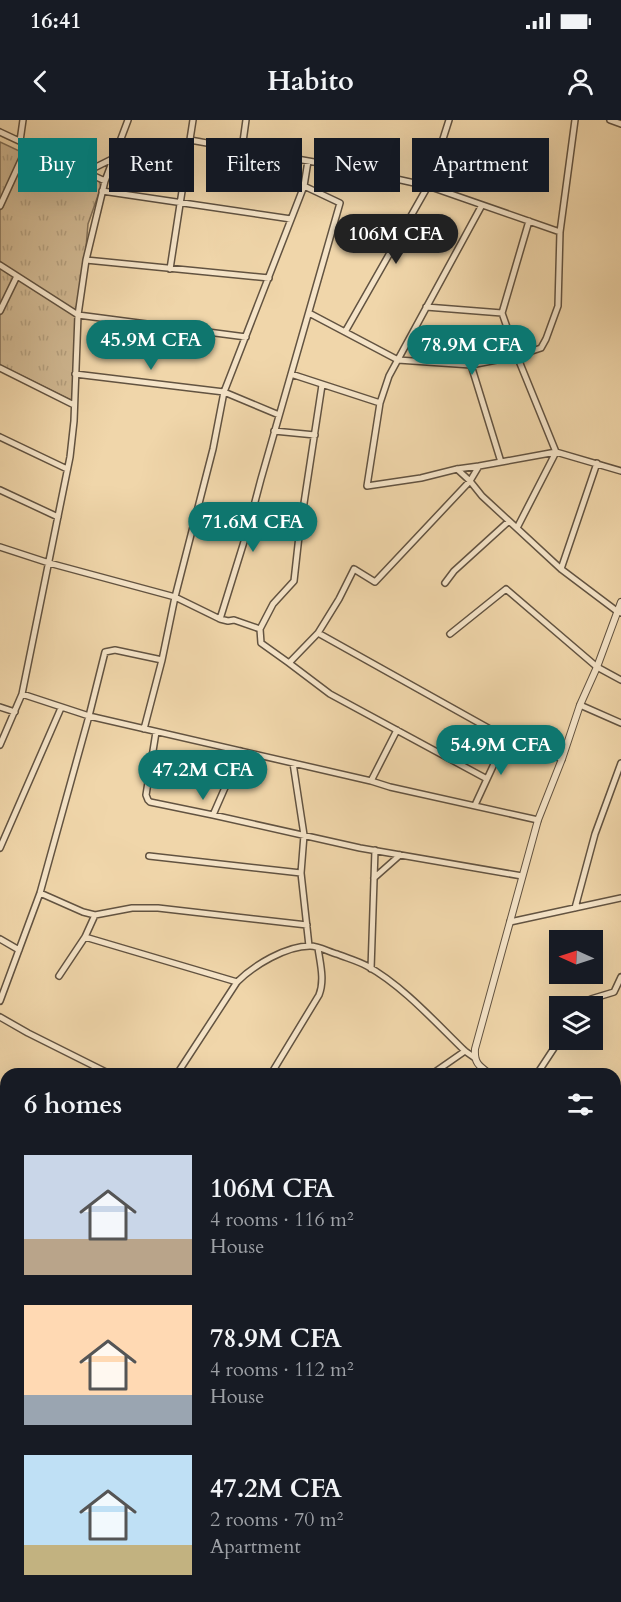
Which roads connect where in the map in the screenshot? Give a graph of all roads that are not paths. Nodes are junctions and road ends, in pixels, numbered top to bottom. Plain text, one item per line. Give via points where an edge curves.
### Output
1 (23, 120) edge
2 (128, 120) edge
3 (193, 120) edge
4 (246, 120) edge
5 (449, 120) edge
6 (575, 120) edge
7 (610, 120) edge
8 (621, 124) edge
9 (0, 132) edge
10 (20, 138) edge
11 (121, 138) edge
12 (190, 138) edge
13 (244, 138) edge
14 (443, 138) edge
15 (18, 140) edge
16 (302, 160) edge
17 (308, 161) junction
18 (18, 167) edge
19 (109, 171) edge
20 (97, 177) edge
21 (105, 181) junction
22 (412, 183) edge
23 (304, 186) junction
24 (102, 191) junction
25 (181, 192) edge
26 (425, 192) edge
27 (445, 192) edge
28 (180, 201) junction
29 (482, 205) junction
30 (0, 206) edge
31 (291, 219) junction
32 (529, 221) junction
33 (560, 232) junction
34 (86, 260) junction
35 (0, 265) edge
36 (170, 269) junction
37 (17, 276) junction
38 (268, 278) junction
39 (426, 307) junction
40 (0, 311) edge
41 (309, 313) junction
42 (502, 313) junction
43 (78, 315) junction
44 (345, 332) junction
45 (246, 337) junction
46 (517, 356) junction
47 (398, 360) junction
48 (471, 365) junction
49 (0, 368) edge
50 (75, 374) junction
51 (291, 374) junction
52 (322, 384) junction
53 (224, 392) junction
54 (380, 404) junction
55 (74, 405) junction
56 (279, 415) junction
57 (274, 431) junction
58 (315, 435) junction
59 (0, 437) edge
60 (555, 452) junction
61 (501, 462) junction
62 (597, 463) junction
63 (479, 466) junction
64 (67, 469) junction
65 (457, 469) junction
66 (621, 471) edge
67 (470, 481) junction
68 (0, 490) edge
69 (58, 517) junction
70 (509, 521) junction
71 (517, 528) junction
72 (0, 547) edge
73 (49, 563) junction
74 (561, 569) junction
75 (445, 583) dead end
76 (175, 597) junction
77 (621, 602) edge
78 (619, 612) edge
79 (220, 619) junction
80 (260, 629) junction
81 (318, 633) junction
82 (450, 634) dead end
83 (162, 660) junction
84 (289, 663) junction
85 (597, 667) junction
86 (621, 680) edge
87 (22, 694) junction
88 (579, 705) junction
89 (0, 707) edge
90 (61, 708) junction
91 (15, 712) junction
92 (89, 716) junction
93 (621, 723) edge
94 (144, 729) junction
95 (397, 730) junction
96 (156, 732) junction
97 (506, 738) junction
98 (0, 744) edge
99 (241, 751) junction
100 (562, 759) junction
101 (293, 763) junction
102 (621, 763) edge
103 (487, 778) junction
104 (371, 781) junction
105 (475, 805) junction
106 (213, 814) junction
107 (538, 820) junction
108 (304, 835) junction
109 (0, 849) edge
110 (375, 850) junction
111 (400, 855) junction
112 (148, 856) dead end
113 (301, 873) junction
114 (522, 876) junction
115 (374, 878) junction
116 (40, 893) junction
117 (621, 898) edge
118 (575, 908) junction
119 (95, 915) junction
120 (510, 922) junction
121 (306, 925) junction
122 (85, 936) junction
123 (0, 939) edge
124 (309, 946) junction
125 (318, 948) junction
126 (19, 950) junction
127 (371, 969) junction
128 (59, 976) dead end
129 (621, 977) edge
130 (237, 982) junction
131 (601, 996) edge
132 (0, 1000) edge
133 (0, 1017) edge
134 (553, 1050) edge
135 (465, 1051) junction
136 (474, 1058) junction
137 (481, 1067) edge
138 (98, 1068) edge
139 (181, 1068) edge
140 (275, 1068) edge
141 (441, 1068) edge
142 (541, 1068) edge

1 - 10 street
2 - 11 street
3 - 12 street
4 - 13 street
5 - 14 street
6 - 33 street
7 - 8 street
9 - 15 street
16 - 17 street
17 - 22 street
17 - 23 street
18 - 30 street
19 - 21 street
20 - 21 street
21 - 24 street
23 - 31 street
23 - 41 street via 340,203
24 - 28 street
24 - 34 street
25 - 28 street
26 - 44 street
27 - 29 street
28 - 31 street
28 - 36 street
29 - 32 street
29 - 39 street
31 - 38 street
32 - 33 street
32 - 42 street
33 - 46 street via 558,311 541,348
34 - 36 street
34 - 43 street
35 - 37 street
36 - 38 street
37 - 40 street
37 - 43 street
38 - 45 street
39 - 42 street
39 - 47 street
41 - 44 street
41 - 51 street
42 - 46 street
43 - 45 street
43 - 50 street
44 - 47 street
45 - 53 street
46 - 48 street
46 - 60 street
47 - 48 street
47 - 54 street
48 - 61 street
49 - 55 street
50 - 53 street
50 - 55 street
51 - 52 street
51 - 56 street
52 - 54 street
52 - 58 street
53 - 56 street
53 - 76 street
54 - 65 street via 367,486
55 - 64 street
56 - 57 street
57 - 58 street
57 - 79 street
58 - 80 street via 294,581 273,604
59 - 64 street
60 - 61 street
60 - 62 street
60 - 71 street
61 - 63 street
62 - 66 street
62 - 74 street
63 - 65 street
63 - 67 street
64 - 69 street
65 - 67 street
67 - 70 street
67 - 81 street via 375,582 354,569
68 - 69 street
69 - 73 street
70 - 71 street
70 - 75 street
71 - 74 street
72 - 73 street
73 - 76 street
73 - 87 street
74 - 78 street
76 - 79 street
76 - 83 street
77 - 78 street
78 - 85 street
79 - 80 street
80 - 84 street via 261,643
81 - 84 street
81 - 97 street
82 - 85 street via 506,589
83 - 92 street via 115,650 105,652
83 - 94 street
84 - 95 street via 330,694
85 - 86 street
85 - 88 street
87 - 90 street
87 - 91 street
88 - 93 street
88 - 100 street
89 - 91 street
90 - 92 street
90 - 109 street
91 - 98 street
92 - 94 street
92 - 116 street
94 - 96 street
95 - 103 street
95 - 104 street
96 - 99 street
96 - 106 street via 148,800
97 - 100 street
97 - 103 street
99 - 101 street
99 - 106 street
100 - 107 street
101 - 104 street
101 - 108 street
102 - 118 street
103 - 105 street
104 - 105 street
105 - 107 street
106 - 108 street
107 - 114 street
108 - 110 street
108 - 113 street
110 - 111 street
110 - 115 street
111 - 114 street
111 - 115 street
112 - 113 street
113 - 121 street
114 - 120 street
115 - 127 street
116 - 119 street
116 - 126 street
117 - 118 street
118 - 120 street
119 - 121 street via 159,908
119 - 122 street
120 - 136 street
121 - 124 street
122 - 128 street
122 - 130 street
123 - 126 street
124 - 125 street
124 - 130 street via 261,962
125 - 127 street
125 - 140 street via 322,987
126 - 132 street
127 - 135 street via 403,992
129 - 131 street via 614,992
130 - 139 street
133 - 138 street
134 - 142 street
135 - 136 street
135 - 141 street
136 - 137 street

